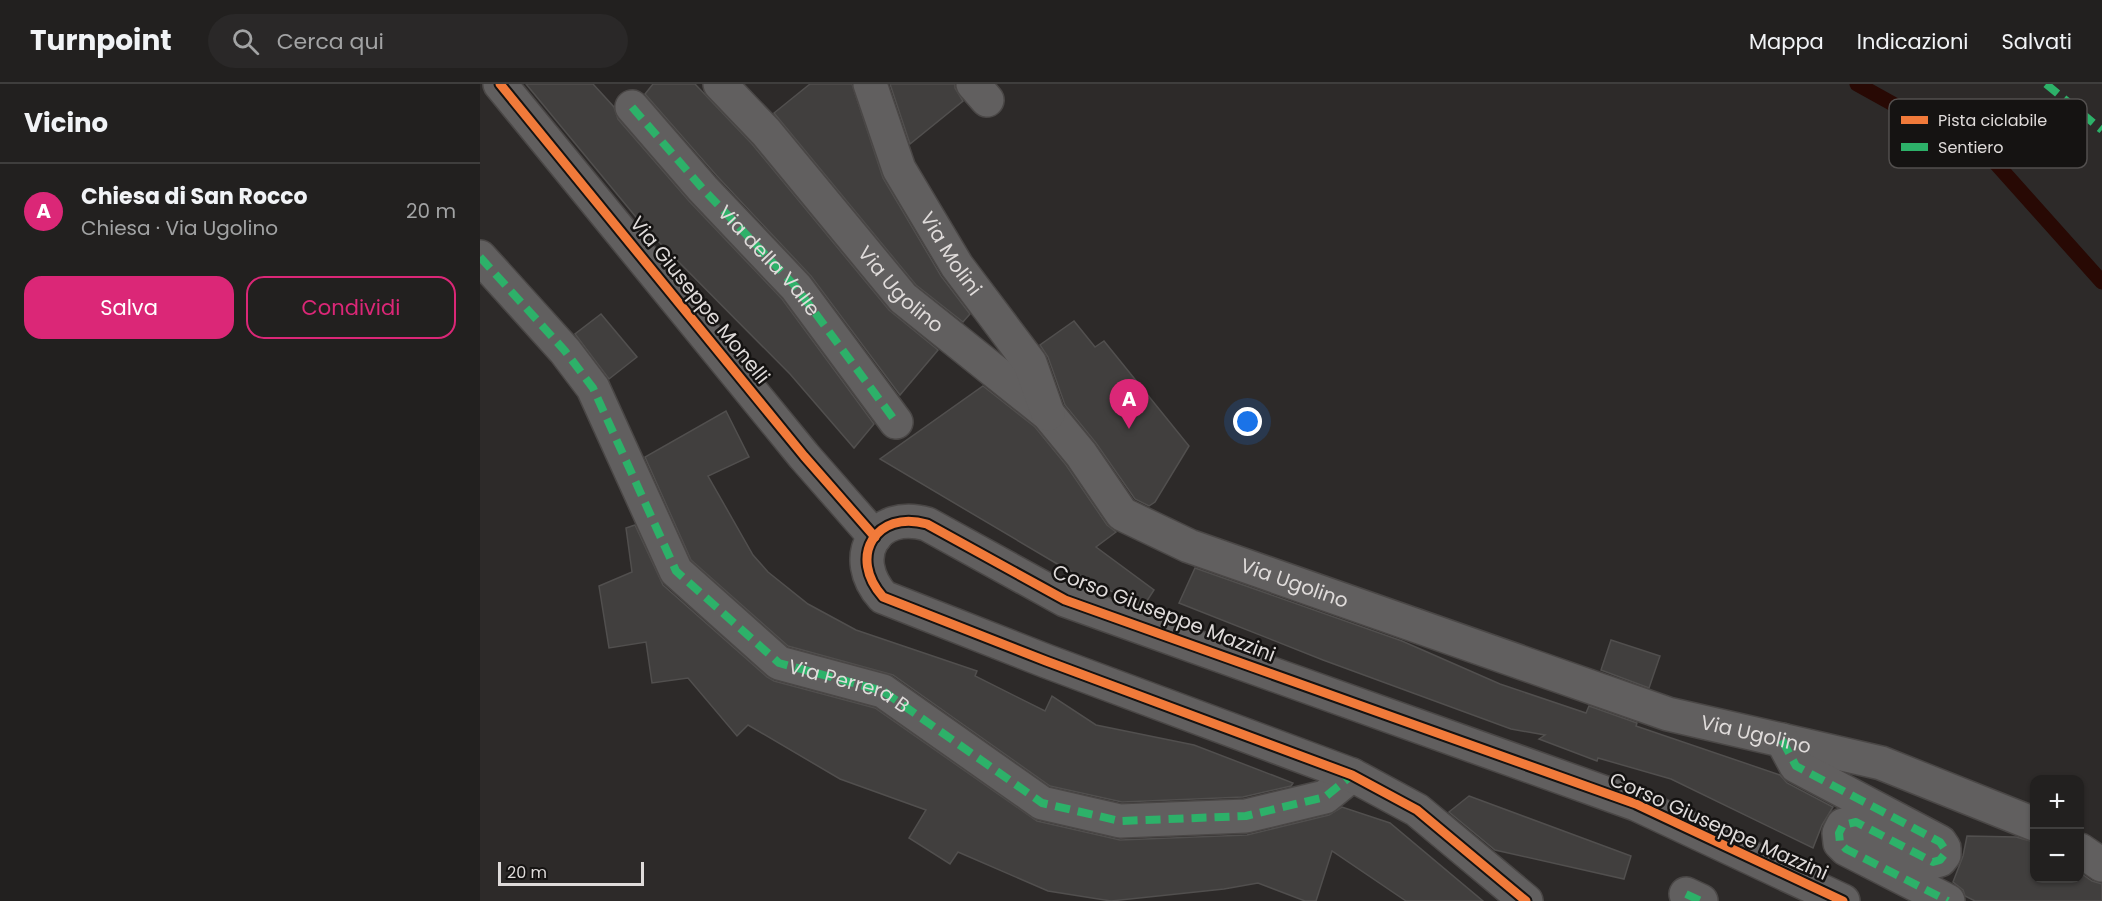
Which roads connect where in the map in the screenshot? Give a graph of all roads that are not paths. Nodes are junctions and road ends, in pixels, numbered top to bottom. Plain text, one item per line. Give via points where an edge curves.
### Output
1 (500, 84) edge
2 (720, 84) edge
3 (870, 84) edge
4 (632, 107) dead end
5 (480, 257) edge
6 (1048, 414) junction
7 (896, 422) dead end
8 (875, 537) junction
9 (1782, 740) junction
10 (1352, 775) junction
11 (2030, 822) edge
12 (2084, 853) edge
13 (2102, 866) edge
14 (1526, 901) edge
15 (1843, 901) edge
16 (1948, 901) edge

1 - 8 street, Via Giuseppe Monelli via 804,456
2 - 6 street, Via Ugolino via 766,132 903,298
3 - 6 street, Via Molini via 899,170 957,266 1030,363
4 - 7 street, Via della Valle via 796,287
5 - 10 street, Via Perrera B via 593,388 676,571 779,663 883,691 1042,803 1120,821 1246,816 1326,797
6 - 9 street, Via Ugolino via 1122,514 1189,546 1668,714
8 - 10 street via 867,555 869,578 883,597 894,603
8 - 15 street, Corso Giuseppe Mazzini via 901,520 927,524 1065,600 1636,804
9 - 11 street, Via Ugolino via 1881,763
9 - 16 street via 1796,766 1942,845 1944,855 1933,862 1856,822 1843,825 1839,833 1840,843 1846,849
10 - 14 street via 1417,810
12 - 13 street

